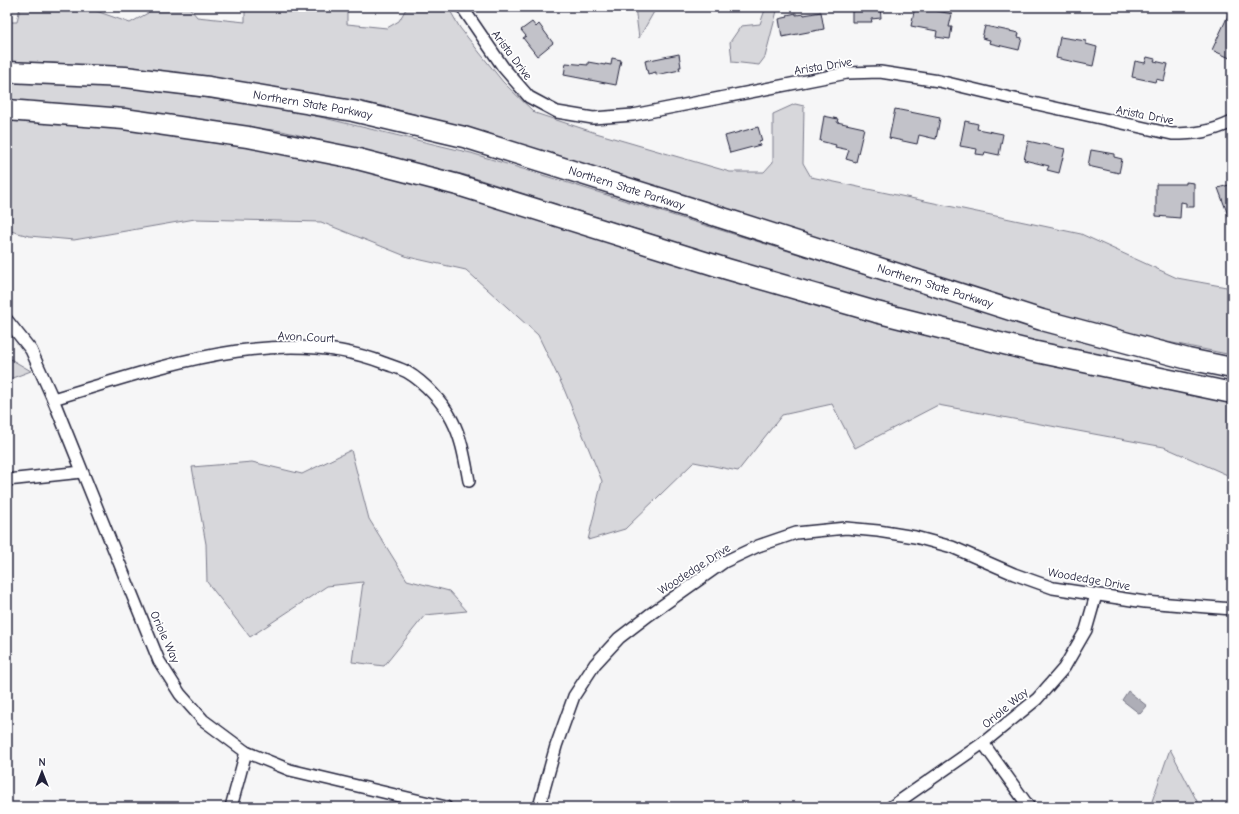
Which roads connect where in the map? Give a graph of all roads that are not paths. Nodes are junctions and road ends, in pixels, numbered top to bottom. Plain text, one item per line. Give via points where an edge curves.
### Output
1 (462, 7) edge
2 (7, 72) edge
3 (7, 110) edge
4 (1232, 122) edge
5 (7, 320) edge
6 (1232, 368) edge
7 (1232, 393) edge
8 (53, 399) junction
9 (82, 472) junction
10 (7, 480) edge
11 (469, 481) dead end
12 (1096, 595) junction
13 (1232, 609) edge
14 (983, 743) junction
15 (246, 752) junction
16 (231, 807) edge
17 (446, 807) edge
18 (539, 807) edge
19 (891, 807) edge
20 (1029, 807) edge

1 - 4 street, Arista Drive via 503,67 529,97 557,112 593,118 633,115 847,73 880,72 939,81 1172,134 1216,130
2 - 6 highway, Northern State Parkway via 125,77 209,87 353,111 464,137 1042,320 1188,359
3 - 7 highway via 132,120 248,136 354,158 458,185 727,269 876,312 1032,351
5 - 8 street, Oriole Way via 31,350
8 - 9 street, Oriole Way
8 - 11 street, Avon Court via 157,367 212,355 265,348 301,347 336,351 373,359 406,372 432,391 452,419 461,441
9 - 10 street
9 - 15 street, Oriole Way via 159,661 180,694 203,720
12 - 13 street, Woodedge Drive
12 - 14 street, Oriole Way via 1086,630 1064,668 1037,699
12 - 18 street, Woodedge Drive via 1053,588 952,547 878,531 846,528 796,533 758,546 724,562 649,615 619,638 595,664 574,696 556,746
14 - 19 street, Oriole Way
14 - 20 street
15 - 16 street
15 - 17 street, Oriole Way via 290,770

